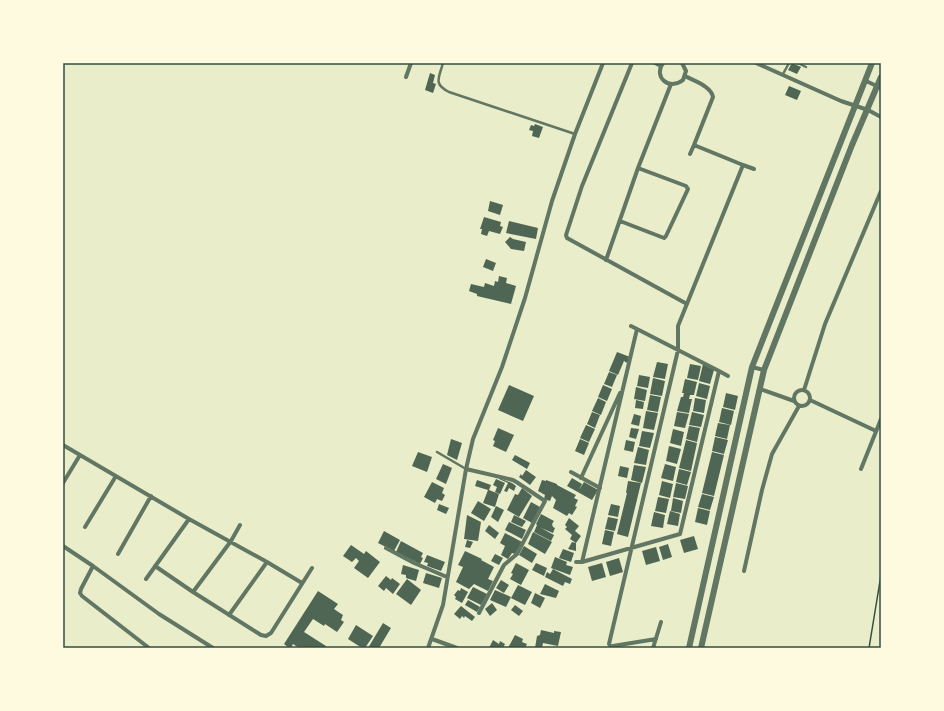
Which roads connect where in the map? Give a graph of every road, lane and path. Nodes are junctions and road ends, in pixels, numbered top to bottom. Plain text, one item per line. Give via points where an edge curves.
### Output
1 (411, 63) edge
2 (443, 63) edge
3 (602, 63) edge
4 (632, 63) edge
5 (655, 63) edge
6 (682, 63) edge
7 (756, 63) edge
8 (789, 63) edge
9 (798, 63) edge
10 (872, 63) edge
11 (662, 64) edge
12 (806, 67) dead end
13 (783, 74) junction
14 (685, 76) junction
15 (881, 77) edge
16 (406, 78) dead end
17 (866, 81) junction
18 (671, 84) junction
19 (879, 87) edge
20 (856, 106) junction
21 (868, 110) junction
22 (881, 117) edge
23 (575, 134) junction
24 (694, 144) junction
25 (690, 154) dead end
26 (743, 165) junction
27 (638, 168) junction
28 (754, 169) dead end
29 (881, 191) edge
30 (620, 221) junction
31 (606, 260) junction
32 (687, 304) junction
33 (631, 326) dead end
34 (637, 329) junction
35 (678, 350) junction
36 (752, 367) junction
37 (764, 370) junction
38 (719, 371) junction
39 (728, 376) dead end
40 (624, 384) junction
41 (760, 389) junction
42 (804, 390) junction
43 (810, 400) junction
44 (794, 401) junction
45 (799, 406) junction
46 (881, 419) edge
47 (876, 431) junction
48 (63, 445) edge
49 (437, 452) dead end
50 (80, 455) junction
51 (466, 469) junction
52 (861, 469) dead end
53 (571, 472) dead end
54 (116, 476) junction
55 (581, 478) junction
56 (63, 483) edge
57 (600, 488) junction
58 (151, 496) junction
59 (189, 519) junction
60 (240, 526) dead end
61 (85, 527) dead end
62 (231, 541) junction
63 (63, 546) edge
64 (632, 547) junction
65 (386, 548) dead end
66 (118, 554) dead end
67 (267, 562) junction
68 (576, 562) dead end
69 (582, 562) junction
70 (93, 566) junction
71 (155, 566) junction
72 (312, 568) dead end
73 (744, 571) dead end
74 (881, 574) edge
75 (447, 577) junction
76 (146, 579) dead end
77 (302, 583) junction
78 (193, 592) junction
79 (479, 613) dead end
80 (229, 615) junction
81 (661, 622) dead end
82 (432, 639) junction
83 (656, 639) junction
84 (611, 647) junction
85 (149, 648) edge
86 (213, 648) edge
87 (428, 648) edge
88 (457, 648) edge
89 (616, 648) edge
90 (653, 648) edge
91 (688, 648) edge
92 (701, 648) edge
93 (869, 648) edge

1 - 16 street
2 - 23 lane via 438,80 441,88
3 - 23 street
4 - 31 street via 582,186 566,235 569,240
5 - 11 street
6 - 14 street via 686,71
7 - 13 street
8 - 13 lane
9 - 12 lane
10 - 17 street
11 - 18 street via 661,77 663,81
13 - 20 street
14 - 18 street via 679,83
14 - 24 street via 708,88 713,97
15 - 19 street
17 - 19 street
17 - 20 street
18 - 27 street
19 - 21 street
20 - 21 street
20 - 36 street
21 - 22 street
21 - 37 street
23 - 51 street via 552,201 525,298 507,353 473,439
24 - 25 street
24 - 26 street
26 - 28 street
26 - 32 street
27 - 30 street
27 - 30 street via 688,188 664,238
29 - 42 street via 824,324
30 - 31 street
31 - 32 street
32 - 35 street via 678,326
33 - 34 street
34 - 35 street
34 - 40 street
35 - 38 street
35 - 64 street
36 - 37 street
36 - 91 street
37 - 41 street
38 - 39 street
38 - 64 street via 680,534
40 - 55 street
40 - 57 street
41 - 44 street
41 - 92 street
42 - 43 street via 809,394
42 - 44 street via 796,392
43 - 45 street via 806,405
43 - 47 street
44 - 45 street
45 - 73 street via 772,454
46 - 47 street
47 - 52 street
48 - 50 street
49 - 51 lane
50 - 54 street
50 - 56 street
51 - 75 street
51 - 79 street via 513,480 545,501 517,554 504,565
53 - 55 street
54 - 58 street
54 - 61 street
55 - 57 street
57 - 69 street
58 - 59 street
58 - 66 street
59 - 62 street
59 - 71 street
60 - 62 street
62 - 67 street
62 - 78 street
63 - 70 street
64 - 69 street
64 - 84 street via 609,644
65 - 75 street
67 - 77 street
67 - 80 street
68 - 69 street
70 - 85 street via 81,589 82,596
70 - 86 street
71 - 76 street
71 - 78 street
72 - 77 street
74 - 93 path
75 - 82 street via 443,605
77 - 80 street via 271,633 266,636
78 - 80 street
81 - 83 street
82 - 87 street
82 - 88 street
83 - 84 street
83 - 90 street
84 - 89 street

